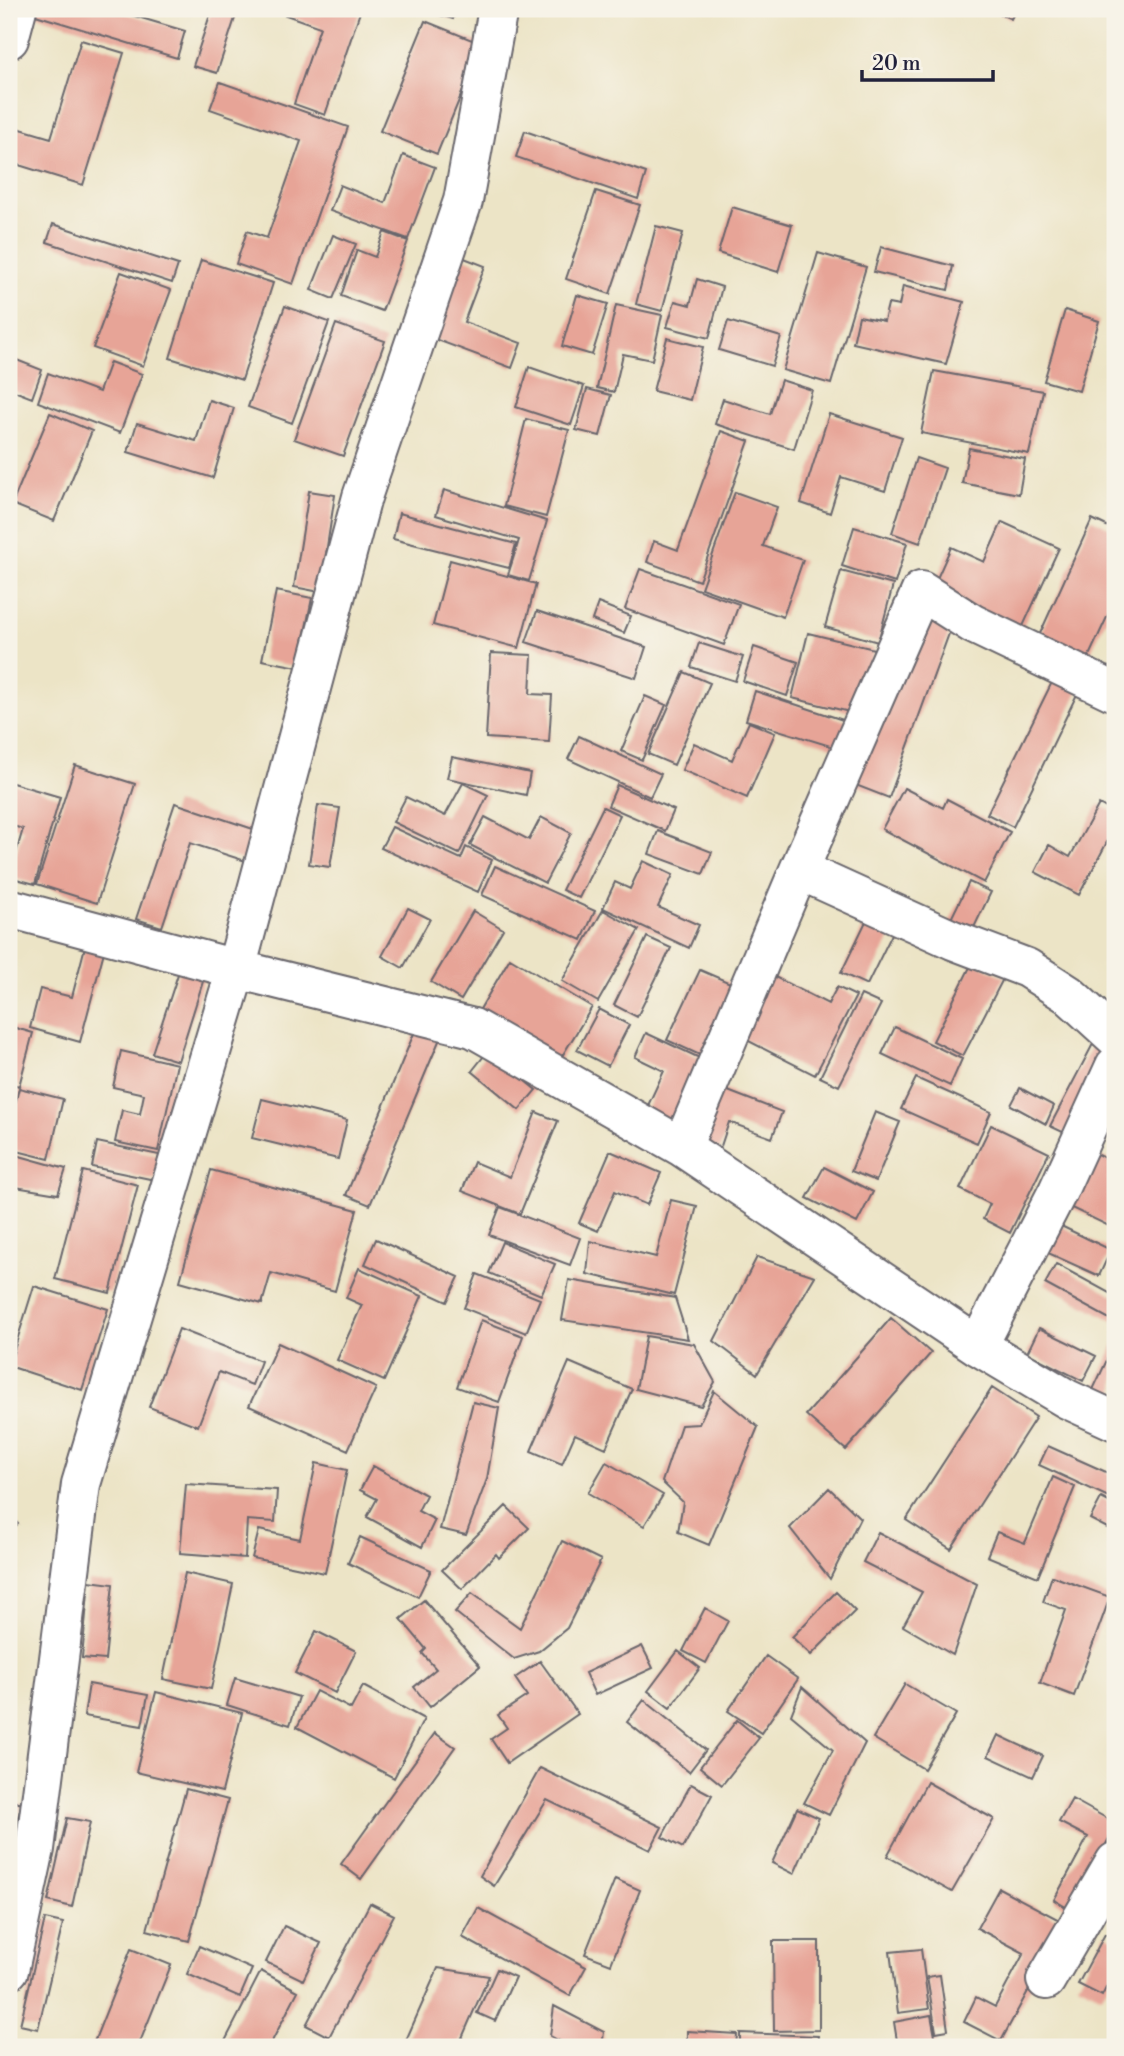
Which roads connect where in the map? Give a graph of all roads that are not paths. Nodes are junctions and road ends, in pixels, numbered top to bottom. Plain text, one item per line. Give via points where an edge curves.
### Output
1 (17, 9) edge
2 (498, 9) edge
3 (9, 39) edge
4 (1115, 692) edge
5 (799, 870) junction
6 (9, 908) edge
7 (236, 969) junction
8 (1115, 1037) edge
9 (1115, 1066) edge
10 (682, 1147) junction
11 (978, 1346) junction
12 (1115, 1421) edge
13 (1115, 1862) edge
14 (9, 1970) edge
15 (1045, 1980) dead end

1 - 3 street
2 - 7 street via 463,201 362,497
4 - 5 street via 973,624 921,591
5 - 8 street via 1027,968 1069,995
5 - 10 street
6 - 7 street
7 - 10 street via 474,1028
7 - 14 street via 81,1484 35,1849
9 - 11 street via 1058,1191
10 - 11 street
11 - 12 street via 1067,1399
13 - 15 street

